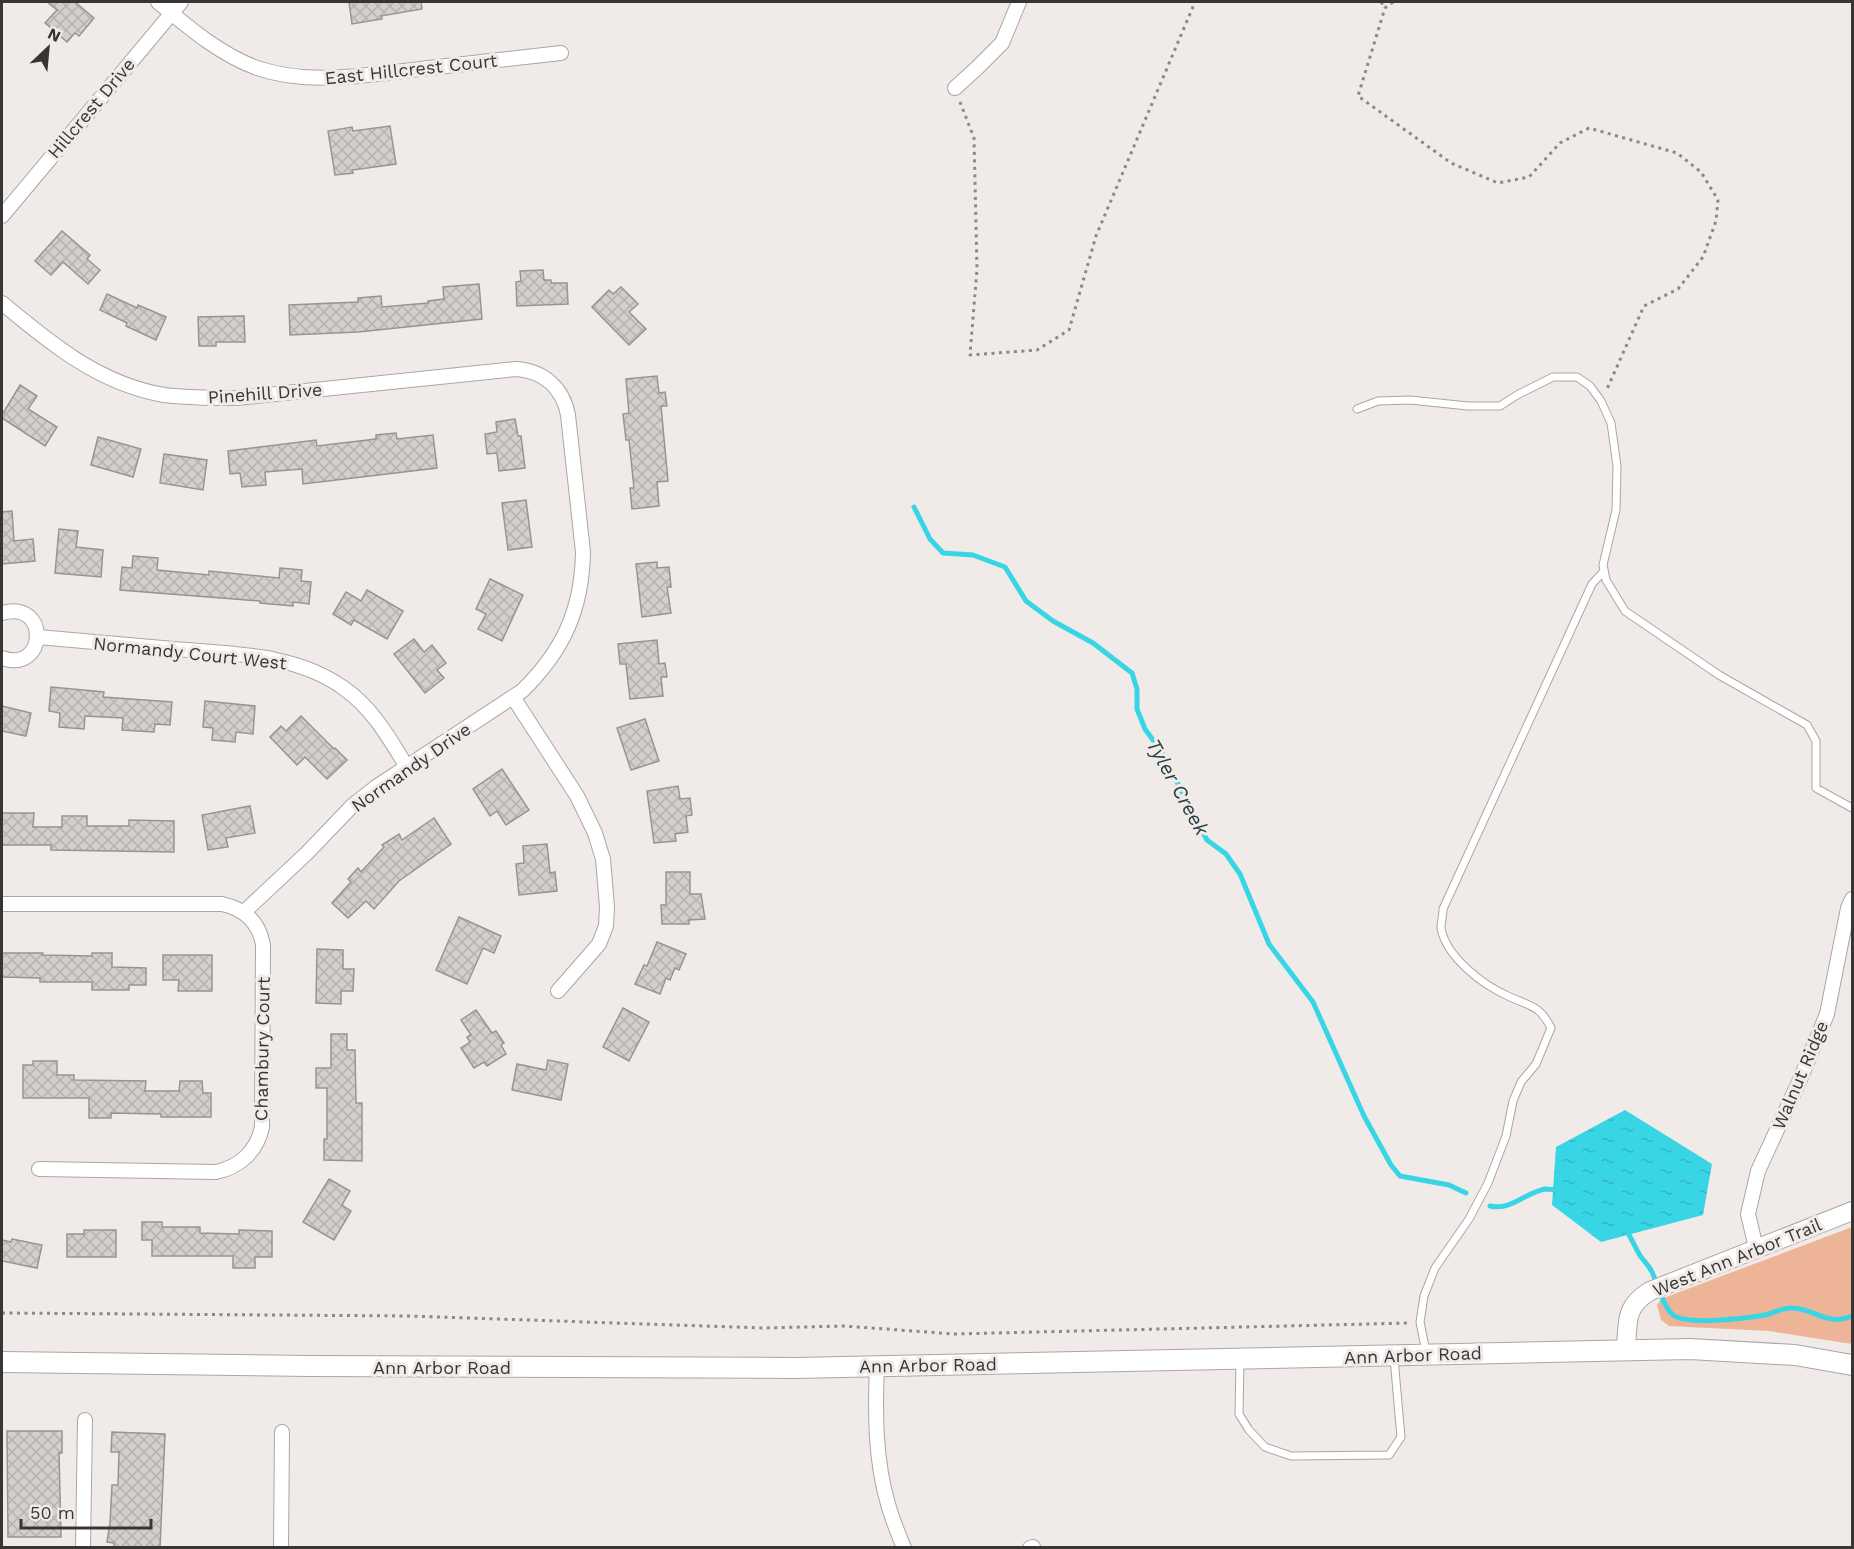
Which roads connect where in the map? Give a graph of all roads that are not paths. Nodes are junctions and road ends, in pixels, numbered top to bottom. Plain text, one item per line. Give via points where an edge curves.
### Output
1 (158, 2) edge
2 (181, 2) edge
3 (1019, 2) edge
4 (171, 12) junction
5 (561, 53) dead end
6 (955, 88) road end
7 (2, 216) edge
8 (2, 303) edge
9 (551, 382) joint
10 (1357, 409) dead end
11 (1604, 570) junction
12 (2, 613) edge
13 (38, 637) junction
14 (2, 658) edge
15 (513, 697) junction
16 (407, 767) junction
17 (1852, 808) edge
18 (1852, 899) edge
19 (2, 904) edge
20 (244, 912) junction
21 (558, 991) dead end
22 (39, 1169) dead end
23 (1852, 1211) edge
24 (1756, 1248) junction
25 (1626, 1350) junction
26 (1427, 1354) junction
27 (1394, 1356) junction
28 (1240, 1359) junction
29 (2, 1362) edge
30 (1852, 1365) edge
31 (877, 1366) junction
32 (85, 1420) dead end
33 (282, 1432) dead end
34 (82, 1548) edge
35 (281, 1548) edge
36 (903, 1548) edge

1 - 4 street, East Hillcrest Court
2 - 4 street, Hillcrest Drive
3 - 6 street via 1002,43
4 - 5 street, East Hillcrest Court via 228,55 256,68 286,75 341,78
4 - 7 street, Hillcrest Drive
8 - 9 street, Pinehill Drive via 51,344 89,368 163,394 237,398 516,369 536,373
9 - 15 street, Normandy Drive via 563,397 568,415 583,552 580,590 572,620 555,653
10 - 11 lane via 1378,401 1410,400 1500,406 1553,377 1577,377 1590,386 1611,423 1617,466 1616,510
11 - 17 lane via 1625,611 1719,675 1807,725 1816,741 1816,788
11 - 26 lane via 1592,584 1443,909 1441,928 1466,969 1506,996 1545,1015 1551,1028 1536,1064 1521,1082 1513,1101 1506,1136 1488,1183 1435,1268 1424,1296 1420,1323
12 - 13 street via 19,611 27,615 37,628
13 - 14 street via 26,657 11,661
13 - 16 street, Normandy Court West via 261,657 301,666 333,681 358,700 381,725
15 - 16 street, Normandy Drive
15 - 21 street via 577,796 603,859 606,926 599,944
16 - 20 street, Normandy Drive via 352,806
18 - 24 street, Walnut Ridge via 1827,1014 1758,1171 1748,1214
19 - 20 street via 222,904
20 - 22 street, Chambury Court via 257,926 263,945 262,1127 255,1147 243,1161 216,1172
23 - 24 street, West Ann Arbor Trail
24 - 25 street, West Ann Arbor Trail via 1658,1287 1638,1299 1628,1318
25 - 26 main road, Ann Arbor Road
25 - 30 main road, Ann Arbor Road via 1743,1350
26 - 27 main road, Ann Arbor Road
27 - 28 main road, Ann Arbor Road
27 - 28 lane via 1401,1437 1389,1455 1291,1456 1265,1447 1239,1414
28 - 31 main road, Ann Arbor Road
29 - 31 main road, Ann Arbor Road
31 - 36 street via 879,1456 888,1504
32 - 34 street
33 - 35 street

